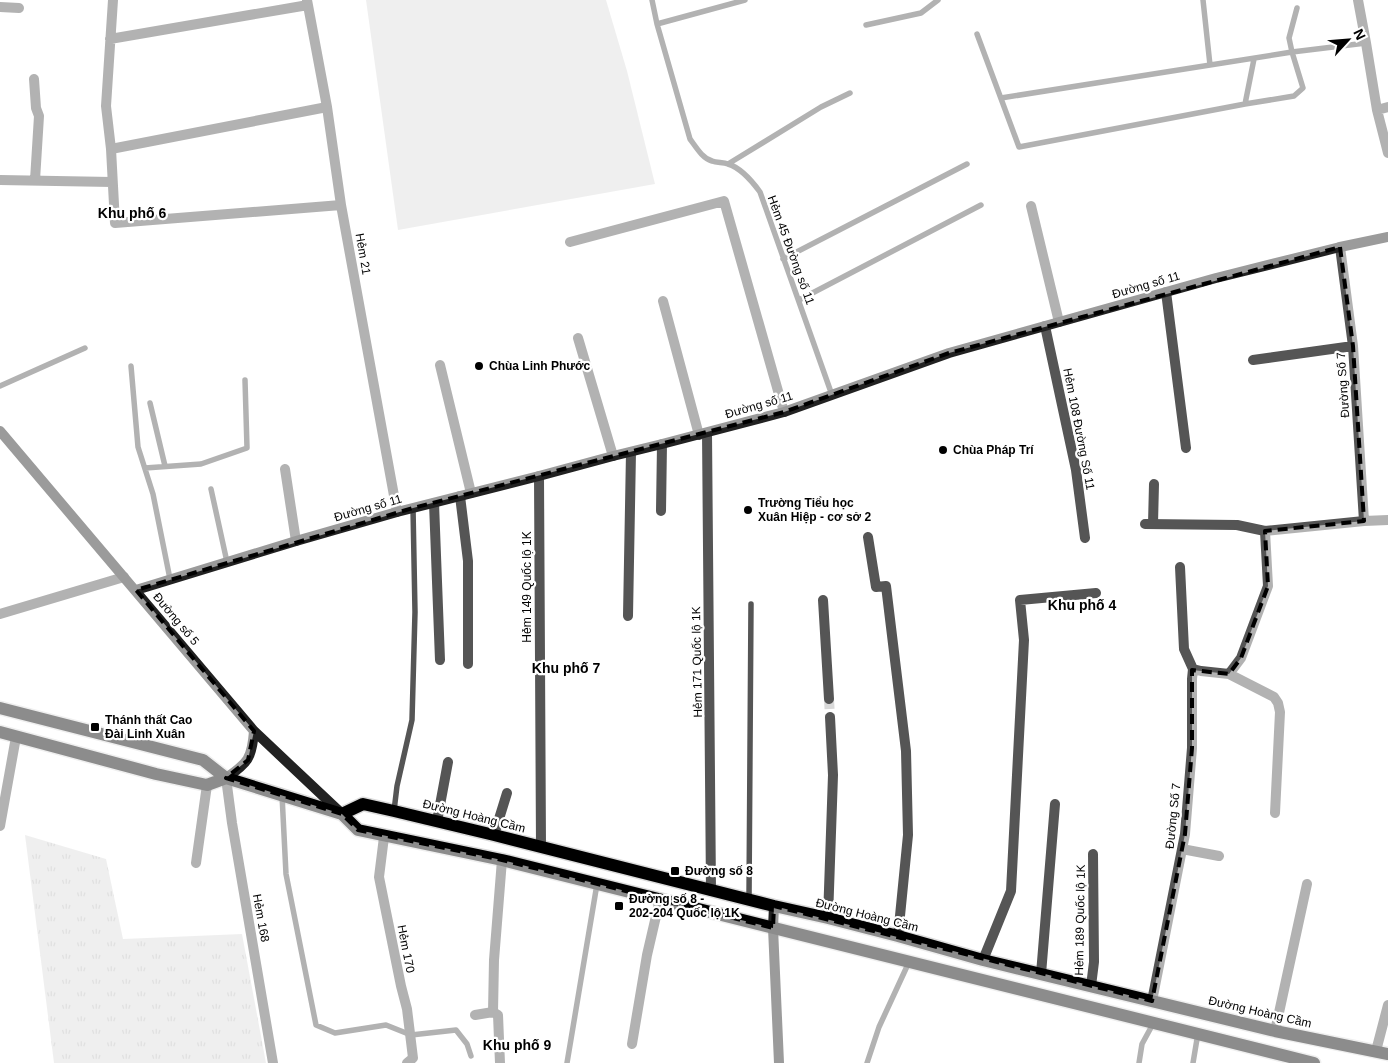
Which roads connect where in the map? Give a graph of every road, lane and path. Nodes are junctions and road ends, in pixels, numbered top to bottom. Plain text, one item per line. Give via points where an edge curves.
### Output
1 (113, 0) edge
2 (652, 0) edge
3 (745, 0) edge
4 (938, 0) edge
5 (1203, 0) edge
6 (1358, 0) edge
7 (308, 3) edge
8 (0, 8) edge
9 (19, 8) dead end
10 (1297, 8) dead end
11 (657, 24) junction
12 (866, 25) dead end
13 (977, 34) dead end
14 (110, 39) junction
15 (1366, 43) junction
16 (1292, 52) junction
17 (1254, 59) junction
18 (1210, 66) junction
19 (34, 79) dead end
20 (850, 93) dead end
21 (1001, 98) junction
22 (1245, 104) junction
23 (327, 106) junction
24 (1388, 107) edge
25 (1377, 110) junction
26 (111, 149) junction
27 (1388, 153) edge
28 (728, 164) junction
29 (967, 164) dead end
30 (0, 180) edge
31 (35, 180) junction
32 (112, 182) junction
33 (341, 205) junction
34 (980, 205) dead end
35 (1032, 206) dead end
36 (1388, 237) edge
37 (570, 242) dead end
38 (1340, 247) junction
39 (784, 259) junction
40 (1166, 292) junction
41 (799, 300) junction
42 (662, 301) dead end
43 (1059, 322) junction
44 (1044, 326) junction
45 (578, 338) dead end
46 (1353, 346) junction
47 (85, 348) dead end
48 (1253, 360) dead end
49 (131, 366) dead end
50 (440, 366) dead end
51 (245, 380) dead end
52 (0, 386) edge
53 (832, 395) junction
54 (150, 403) dead end
55 (784, 412) junction
56 (0, 431) edge
57 (703, 434) junction
58 (662, 444) junction
59 (1186, 448) dead end
60 (631, 452) junction
61 (613, 456) junction
62 (165, 466) junction
63 (145, 468) junction
64 (285, 469) dead end
65 (539, 476) junction
66 (1154, 484) dead end
67 (211, 489) dead end
68 (471, 493) junction
69 (460, 496) junction
70 (434, 503) junction
71 (413, 508) junction
72 (661, 511) dead end
73 (397, 512) junction
74 (1388, 520) edge
75 (1364, 521) junction
76 (1265, 531) junction
77 (868, 537) dead end
78 (1085, 538) dead end
79 (296, 541) junction
80 (227, 562) junction
81 (1180, 567) dead end
82 (124, 577) junction
83 (170, 579) junction
84 (136, 590) junction
85 (1096, 593) dead end
86 (823, 600) dead end
87 (751, 604) dead end
88 (0, 614) edge
89 (628, 616) dead end
90 (440, 660) dead end
91 (468, 664) dead end
92 (1193, 669) junction
93 (1229, 674) junction
94 (829, 699) tunnel mouth
95 (0, 708) edge
96 (830, 717) tunnel mouth
97 (254, 731) junction
98 (0, 732) edge
99 (16, 737) junction
100 (448, 762) dead end
101 (226, 778) junction
102 (207, 785) junction
103 (507, 793) dead end
104 (282, 795) junction
105 (1055, 804) dead end
106 (394, 811) junction
107 (342, 814) junction
108 (1275, 814) dead end
109 (436, 822) junction
110 (0, 826) edge
111 (494, 835) junction
112 (384, 836) junction
113 (541, 847) junction
114 (1182, 849) junction
115 (1093, 854) dead end
116 (1219, 856) dead end
117 (502, 860) junction
118 (196, 863) dead end
119 (597, 884) junction
120 (1307, 884) dead end
121 (711, 891) junction
122 (749, 899) junction
123 (660, 900) junction
124 (774, 906) junction
125 (828, 918) junction
126 (773, 928) junction
127 (898, 936) junction
128 (983, 960) junction
129 (908, 962) junction
130 (1041, 974) junction
131 (1091, 986) junction
132 (1152, 1001) junction
133 (1388, 1005) edge
134 (493, 1012) junction
135 (475, 1015) dead end
136 (1154, 1022) junction
137 (1275, 1031) junction
138 (1198, 1034) junction
139 (411, 1035) junction
140 (632, 1044) dead end
141 (1382, 1052) edge
142 (471, 1056) dead end
143 (273, 1063) edge
144 (407, 1063) edge
145 (500, 1063) edge
146 (566, 1063) edge
147 (779, 1063) edge
148 (867, 1063) edge
149 (1139, 1063) edge
150 (1193, 1063) edge
151 (1314, 1063) edge

1 - 14 street
2 - 11 lane, Hẻm 45 Đường số 11
3 - 11 lane
4 - 12 lane via 921,13
5 - 18 lane
6 - 15 street
7 - 14 street
7 - 23 street, Hẻm 21
8 - 9 street
10 - 16 lane via 1289,38
11 - 28 lane, Hẻm 45 Đường số 11 via 690,139 710,161
13 - 21 lane
14 - 26 street via 106,106
15 - 16 lane
15 - 25 street
16 - 17 lane
16 - 22 lane via 1303,88 1294,96
17 - 18 lane
17 - 22 lane
18 - 21 lane
19 - 31 street via 39,116
20 - 28 lane
21 - 22 lane via 1019,147
23 - 26 street
23 - 33 street, Hẻm 21
24 - 25 street
25 - 27 street
26 - 32 street
28 - 39 lane, Hẻm 45 Đường số 11 via 742,172 760,192
29 - 39 lane
30 - 31 street
31 - 32 street
32 - 33 street via 115,223
33 - 73 street, Hẻm 21
34 - 41 lane
35 - 43 street
36 - 38 main road, Đường số 11
37 - 55 street via 724,201
38 - 40 main road, Đường số 11
38 - 46 street, Đường Số 7
39 - 41 lane, Hẻm 45 Đường số 11
40 - 43 main road, Đường số 11
40 - 59 street
41 - 53 lane, Hẻm 45 Đường số 11
42 - 57 street, Hẻm 171 Quốc lộ 1K
43 - 44 main road, Đường số 11
44 - 53 main road, Đường số 11 via 949,354
44 - 78 street, Hẻm 108 Đường Số 11 via 1076,470
45 - 61 street
46 - 48 street
46 - 75 street, Đường Số 7
47 - 52 lane
49 - 63 lane via 138,447
50 - 68 street
51 - 62 lane via 246,448 201,464
53 - 55 main road, Đường số 11
54 - 62 lane
55 - 57 main road, Đường số 11
56 - 82 main road, Đường số 5
57 - 58 main road, Đường số 11
57 - 121 street, Hẻm 171 Quốc lộ 1K
58 - 60 main road, Đường số 11
58 - 72 street
60 - 61 main road, Đường số 11
60 - 89 street
61 - 65 main road, Đường số 11
62 - 63 lane
63 - 83 lane
64 - 79 street
65 - 68 main road, Đường số 11
65 - 113 street, Hẻm 149 Quốc lộ 1K
66 - 76 street via 1149,524 1237,526
67 - 80 lane
68 - 69 main road, Đường số 11
69 - 70 main road, Đường số 11
69 - 91 street via 468,561
70 - 71 main road, Đường số 11
70 - 90 street
71 - 73 main road, Đường số 11
71 - 106 lane via 412,720
73 - 79 main road, Đường số 11
74 - 75 street
75 - 76 street
76 - 93 street via 1268,586 1241,658
77 - 127 street via 876,587 886,586 906,752 908,835
79 - 80 main road, Đường số 11
80 - 83 main road, Đường số 11
81 - 92 street via 1184,649
82 - 84 main road, Đường số 5
82 - 88 street
83 - 84 main road, Đường số 11
84 - 97 main road, Đường số 5
85 - 128 street via 1020,600 1024,640 1011,891
86 - 94 street
87 - 122 lane
92 - 93 street
92 - 114 street, Đường Số 7 via 1192,748
93 - 108 street via 1274,697 1278,703
95 - 101 main road via 203,760
96 - 125 street via 832,775
97 - 101 main road via 248,760
97 - 107 main road, Đường số 5
98 - 99 main road
99 - 102 main road
99 - 110 street
100 - 109 street
101 - 102 main road
101 - 104 main road
101 - 143 street, Hẻm 168
102 - 118 street
103 - 111 street
104 - 107 main road
104 - 139 lane via 286,874 316,1025 335,1034 386,1025
105 - 130 street
106 - 107 main road, Đường Hoàng Cầm via 362,804
106 - 109 main road, Đường Hoàng Cầm
107 - 112 main road via 358,830
109 - 111 main road, Đường Hoàng Cầm
111 - 113 main road, Đường Hoàng Cầm
112 - 117 main road
112 - 139 street, Hẻm 170 via 379,878
113 - 121 main road, Đường Hoàng Cầm
114 - 116 street
114 - 132 street, Đường Số 7
115 - 131 street, Hẻm 189 Quốc lộ 1K via 1094,962
117 - 119 main road
117 - 134 street
119 - 123 main road
119 - 146 lane
120 - 137 street
121 - 122 main road, Đường Hoàng Cầm
122 - 124 main road, Đường Hoàng Cầm
123 - 126 main road
123 - 140 street
124 - 125 main road, Đường Hoàng Cầm
124 - 126 main road
125 - 127 main road, Đường Hoàng Cầm
126 - 129 main road
126 - 147 main road
127 - 128 main road, Đường Hoàng Cầm
128 - 130 main road, Đường Hoàng Cầm
129 - 136 main road
129 - 148 lane
130 - 131 main road, Đường Hoàng Cầm
131 - 132 main road, Đường Hoàng Cầm
132 - 137 main road, Đường Hoàng Cầm
133 - 141 street
134 - 135 street
134 - 145 street via 498,1015
136 - 138 main road
136 - 149 lane via 1142,1044
137 - 141 main road, Đường Hoàng Cầm
138 - 150 lane
138 - 151 main road
139 - 142 lane via 456,1030 467,1044
139 - 144 street, Hẻm 170 via 413,1058

